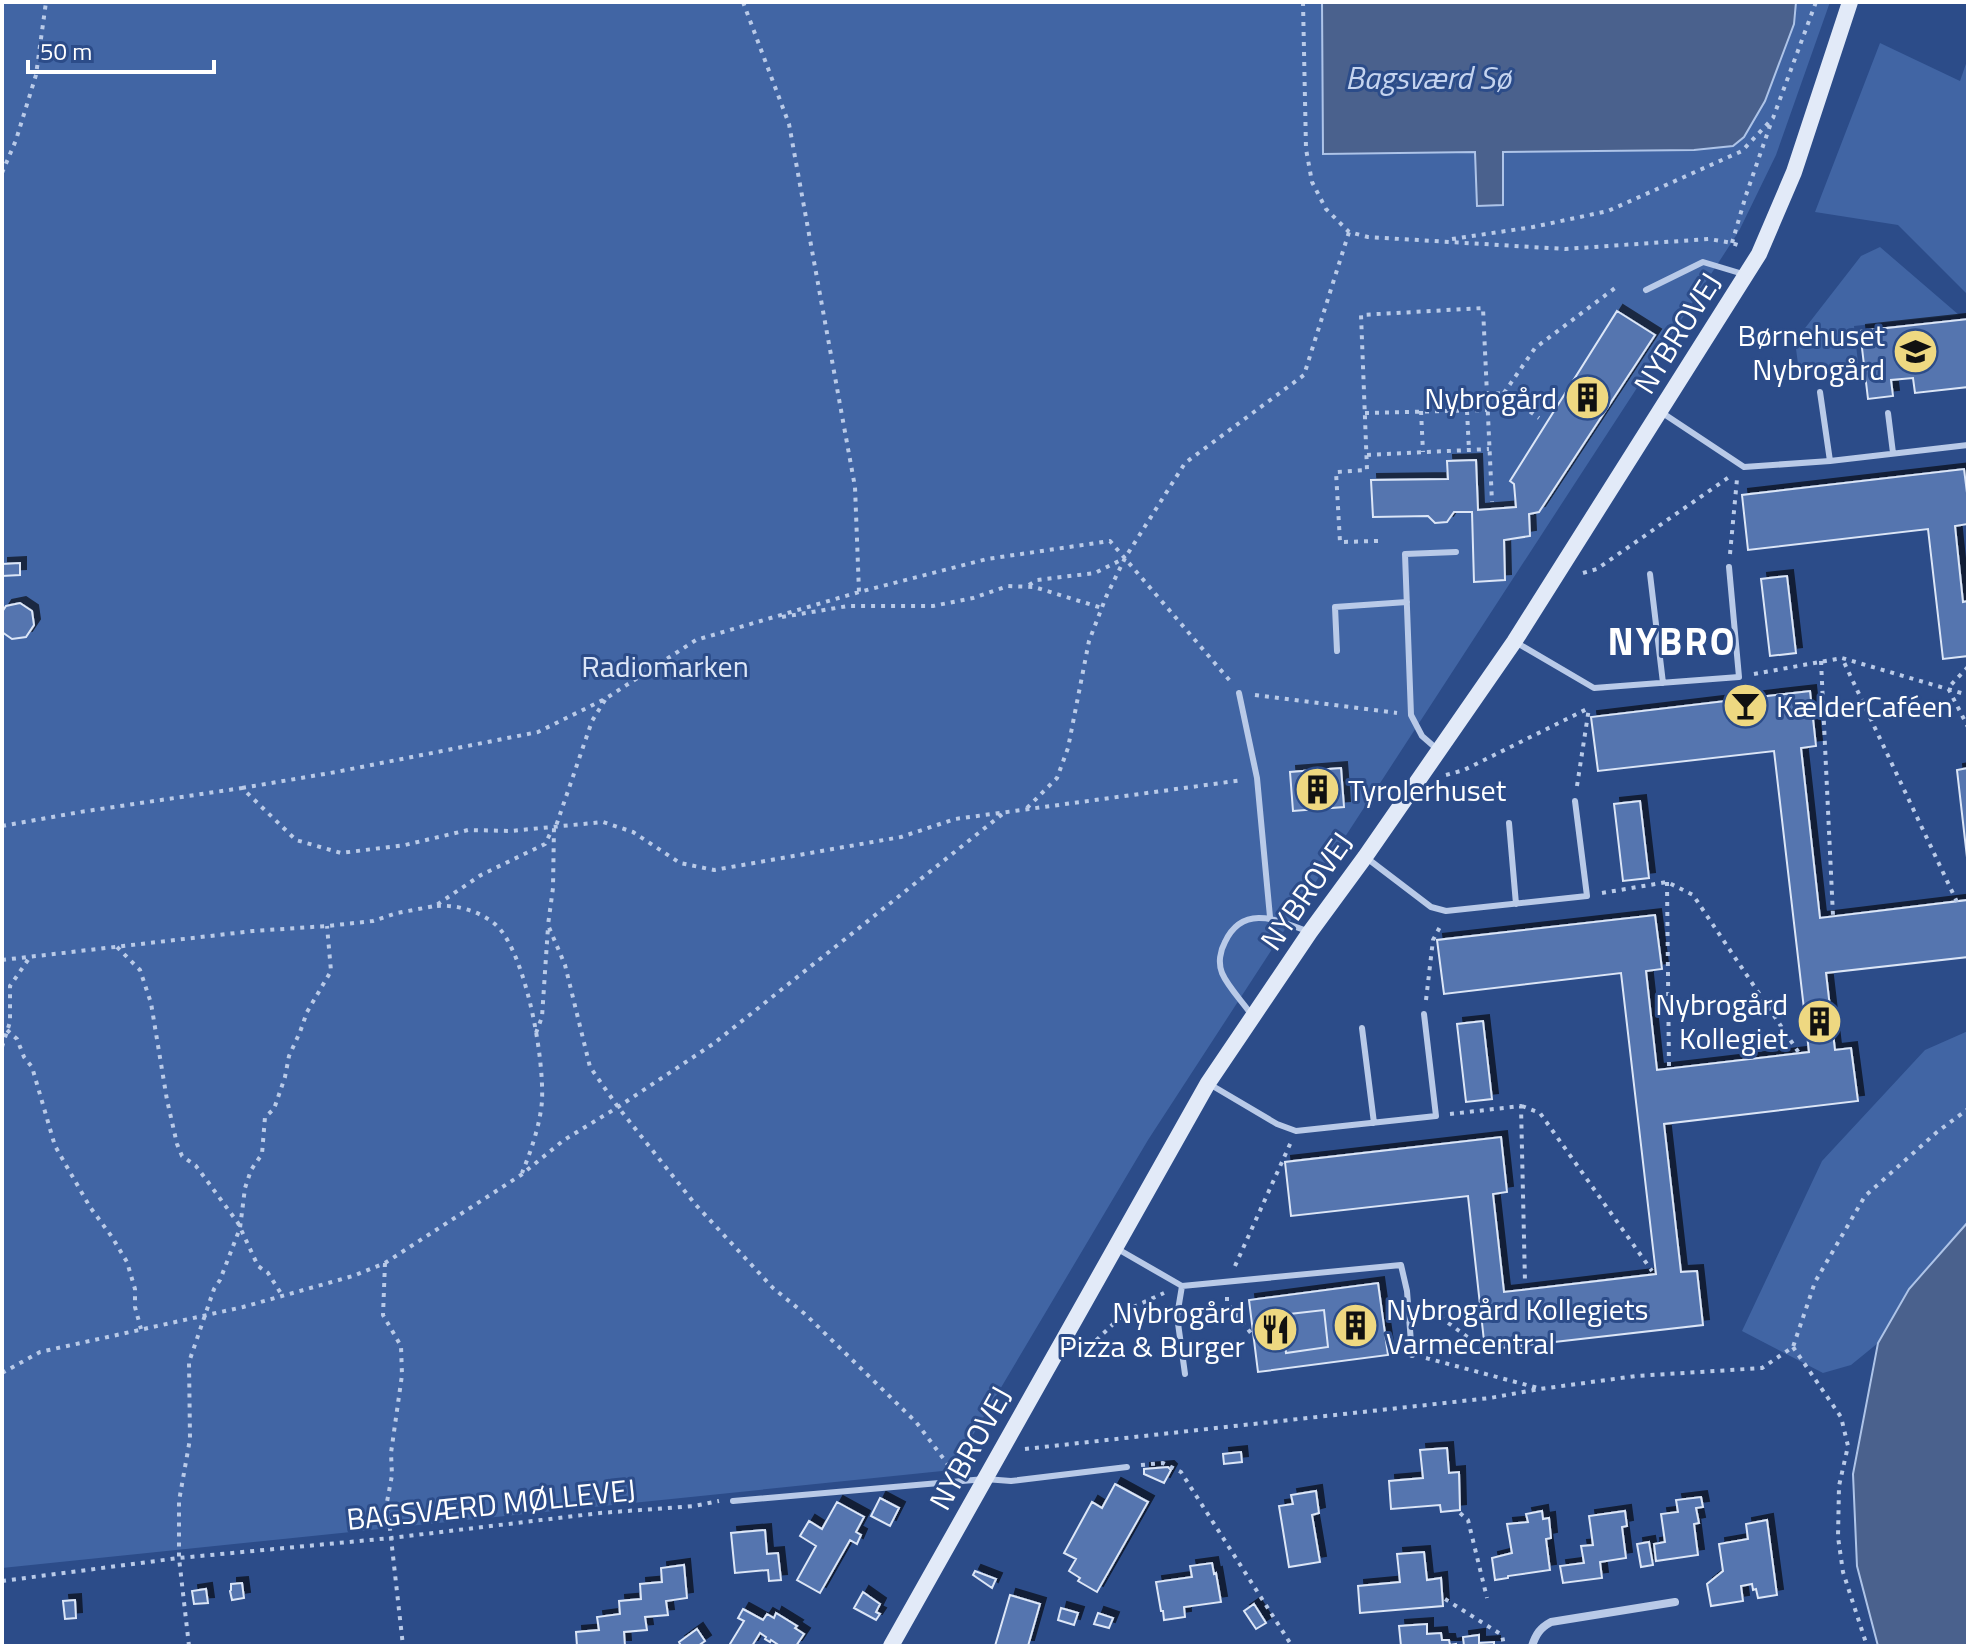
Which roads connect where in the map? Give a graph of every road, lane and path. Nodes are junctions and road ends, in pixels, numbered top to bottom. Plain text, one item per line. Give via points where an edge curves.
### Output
1 (40, 2) edge
2 (46, 2) edge
3 (743, 2) edge
4 (1303, 2) edge
5 (1816, 2) edge
6 (1850, 2) edge
7 (45, 13) junction
8 (1773, 118) junction
9 (2, 173) edge
10 (1349, 232) junction
11 (1442, 241) junction
12 (1732, 243) junction
13 (1759, 254) junction
14 (1747, 275) junction
15 (1615, 288) dead end
16 (1646, 290) dead end
17 (1820, 392) dead end
18 (1504, 393) junction
19 (1486, 394) junction
20 (1487, 410) junction
21 (1421, 411) junction
22 (1467, 411) junction
23 (1661, 412) junction
24 (1364, 413) junction
25 (1888, 413) dead end
26 (1539, 418) dead end
27 (1968, 445) edge
28 (1489, 449) junction
29 (1469, 450) junction
30 (1423, 452) junction
31 (1893, 453) junction
32 (1366, 455) junction
33 (1830, 461) junction
34 (1744, 467) junction
35 (1492, 502) dead end
36 (1378, 541) dead end
37 (1456, 552) dead end
38 (1125, 558) junction
39 (1729, 567) joint
40 (1650, 574) dead end
41 (1554, 580) junction
42 (1026, 586) junction
43 (859, 592) junction
44 (1407, 602) junction
45 (1102, 608) junction
46 (760, 621) junction
47 (1514, 642) junction
48 (1337, 651) dead end
49 (1842, 658) junction
50 (1821, 661) junction
51 (1968, 667) edge
52 (1739, 677) junction
53 (1663, 683) junction
54 (1594, 688) junction
55 (1948, 688) junction
56 (1239, 693) junction
57 (1968, 695) edge
58 (605, 699) junction
59 (1589, 708) junction
60 (1411, 715) junction
61 (1968, 727) edge
62 (1438, 750) junction
63 (1257, 778) junction
64 (1415, 784) junction
65 (242, 788) junction
66 (1575, 801) joint
67 (1027, 808) junction
68 (1007, 811) junction
69 (1509, 823) dead end
70 (2, 826) edge
71 (555, 826) junction
72 (1365, 857) junction
73 (1667, 882) junction
74 (1587, 896) junction
75 (1957, 902) dead end
76 (1516, 904) junction
77 (435, 906) junction
78 (1446, 911) junction
79 (1833, 916) dead end
80 (1270, 917) junction
81 (548, 925) junction
82 (327, 926) junction
83 (1310, 932) junction
84 (117, 947) junction
85 (30, 957) junction
86 (2, 960) edge
87 (1424, 1014) joint
88 (1252, 1016) junction
89 (1362, 1028) dead end
90 (7, 1030) junction
91 (536, 1035) junction
92 (2, 1047) edge
93 (1799, 1053) dead end
94 (1669, 1068) dead end
95 (1208, 1083) junction
96 (1521, 1106) junction
97 (618, 1107) junction
98 (1968, 1109) edge
99 (1436, 1116) junction
100 (1374, 1123) junction
101 (1296, 1131) junction
102 (521, 1175) junction
103 (240, 1228) junction
104 (1116, 1248) junction
105 (385, 1263) junction
106 (1652, 1271) dead end
107 (1227, 1283) junction
108 (1525, 1283) dead end
109 (1182, 1286) junction
110 (1407, 1291) junction
111 (282, 1296) junction
112 (205, 1316) junction
113 (141, 1330) junction
114 (1254, 1337) dead end
115 (1793, 1347) junction
116 (1521, 1350) dead end
117 (1412, 1355) joint
118 (1052, 1360) junction
119 (2, 1373) edge
120 (1185, 1374) dead end
121 (1540, 1389) junction
122 (1003, 1446) junction
123 (1127, 1467) joint
124 (985, 1479) junction
125 (960, 1481) junction
126 (733, 1501) joint
127 (1460, 1513) dead end
128 (391, 1538) junction
129 (179, 1558) junction
130 (2, 1581) edge
131 (1487, 1598) dead end
132 (1445, 1599) dead end
133 (1675, 1602) dead end
134 (189, 1646) edge
135 (403, 1646) edge
136 (891, 1646) edge
137 (1292, 1646) edge
138 (1504, 1646) edge
139 (1532, 1646) edge
140 (1867, 1646) edge

1 - 7 path
2 - 7 path
3 - 43 path via 789,124 855,487
4 - 10 path via 1306,149 1312,182 1326,209
5 - 8 path
6 - 13 street, NYBROVEJ via 1794,172
7 - 9 path via 36,75
8 - 11 path via 1742,151 1608,211
8 - 12 path
10 - 11 path
10 - 38 path via 1304,375 1185,463
11 - 12 path via 1565,249 1709,239
12 - 13 path
13 - 14 street, NYBROVEJ
14 - 16 lane via 1703,262
14 - 23 street, NYBROVEJ
15 - 18 path via 1535,348
17 - 33 lane
18 - 19 path
18 - 26 path
19 - 20 path
19 - 24 path via 1483,308 1361,315
20 - 22 path
20 - 28 path
21 - 22 path
21 - 24 path
21 - 30 path
22 - 29 path
23 - 34 lane
23 - 41 street, NYBROVEJ
24 - 32 path
25 - 31 lane
27 - 31 lane
28 - 29 path
28 - 35 path
29 - 30 path
30 - 32 path
31 - 33 lane
32 - 36 path via 1367,470 1336,472 1340,544
33 - 34 lane
34 - 39 path via 1735,483
34 - 41 path via 1597,569
37 - 44 lane via 1405,554
38 - 42 path via 1095,573
38 - 43 path via 1110,541 987,559
38 - 45 path
38 - 56 path
39 - 52 lane
40 - 53 lane
41 - 47 street, NYBROVEJ
42 - 45 path
42 - 46 path via 933,606 848,606
43 - 46 path
44 - 48 lane via 1335,607
44 - 60 lane
45 - 67 path via 1089,641 1057,778
46 - 58 path via 696,640
47 - 54 lane
47 - 62 street, NYBROVEJ
49 - 50 path
49 - 55 path
49 - 75 path
50 - 52 path
50 - 79 path
51 - 55 path
52 - 53 lane
53 - 54 lane
54 - 59 path
55 - 57 path
55 - 61 path
56 - 60 path
56 - 63 lane
58 - 65 path via 538,732
58 - 71 path via 592,721
59 - 64 path via 1464,770
59 - 66 path
60 - 62 lane via 1422,736
62 - 64 street, NYBROVEJ
63 - 67 path
63 - 80 lane
64 - 72 street, NYBROVEJ
65 - 70 path
65 - 71 path via 296,840 341,853 468,830
66 - 74 lane
67 - 68 path
68 - 71 path via 955,819 901,837 714,870 680,863 633,832 603,822
68 - 97 path via 713,1044
69 - 76 lane
71 - 77 path via 545,844 481,875
71 - 81 path
72 - 78 lane via 1431,907
72 - 83 street, NYBROVEJ
73 - 74 path
73 - 93 path via 1693,895
73 - 94 path
74 - 76 lane
76 - 78 lane
77 - 82 path
77 - 91 path via 472,911 502,930
78 - 87 path via 1433,940
80 - 83 lane
80 - 88 lane via 1245,921 1222,946 1223,976
81 - 91 path via 542,1017
81 - 97 path via 565,965 590,1067
82 - 84 path
82 - 103 path via 331,971 307,1012 274,1109 265,1117 262,1154 245,1188
83 - 88 street, NYBROVEJ
84 - 85 path
84 - 103 path via 140,970 151,1003 182,1156 196,1166
85 - 86 path
85 - 90 path via 10,986
87 - 99 lane
88 - 95 street, NYBROVEJ
89 - 100 lane
90 - 92 path
90 - 113 path via 32,1067 55,1146 127,1262
91 - 102 path via 542,1103
95 - 101 lane
95 - 104 street, NYBROVEJ
96 - 99 path
96 - 106 path via 1540,1113
96 - 108 path
97 - 102 path
97 - 125 path via 695,1204 773,1288 916,1422
98 - 115 path via 1865,1196 1815,1282
99 - 100 lane
100 - 101 lane
101 - 107 path
102 - 105 path
103 - 111 path via 258,1266
103 - 112 path
104 - 109 lane
104 - 118 street, NYBROVEJ
105 - 111 path
105 - 128 path via 383,1315 401,1346 402,1375 387,1502
107 - 109 lane
107 - 110 lane via 1401,1265
107 - 114 path via 1227,1303
109 - 118 path via 1129,1309 1088,1348
109 - 120 lane via 1177,1316
110 - 116 path via 1489,1353
110 - 117 lane
111 - 112 path
112 - 113 path
112 - 129 path via 189,1362 190,1439 179,1501
113 - 119 path via 40,1352
115 - 121 path via 1762,1368
115 - 140 path via 1841,1417 1848,1446 1839,1486 1838,1537 1843,1572
117 - 121 path
118 - 122 street, NYBROVEJ
121 - 122 path via 1027,1449
122 - 124 street, NYBROVEJ
123 - 124 lane via 1011,1481
123 - 137 path via 1163,1463 1181,1472
124 - 125 lane
124 - 136 street, NYBROVEJ
125 - 126 lane
126 - 128 path, BAGSVÆRD MØLLEVEJ
127 - 131 path via 1468,1520
128 - 129 path, BAGSVÆRD MØLLEVEJ
128 - 135 path
129 - 130 path, BAGSVÆRD MØLLEVEJ
129 - 134 path
132 - 138 path via 1502,1635
133 - 139 street via 1551,1622

